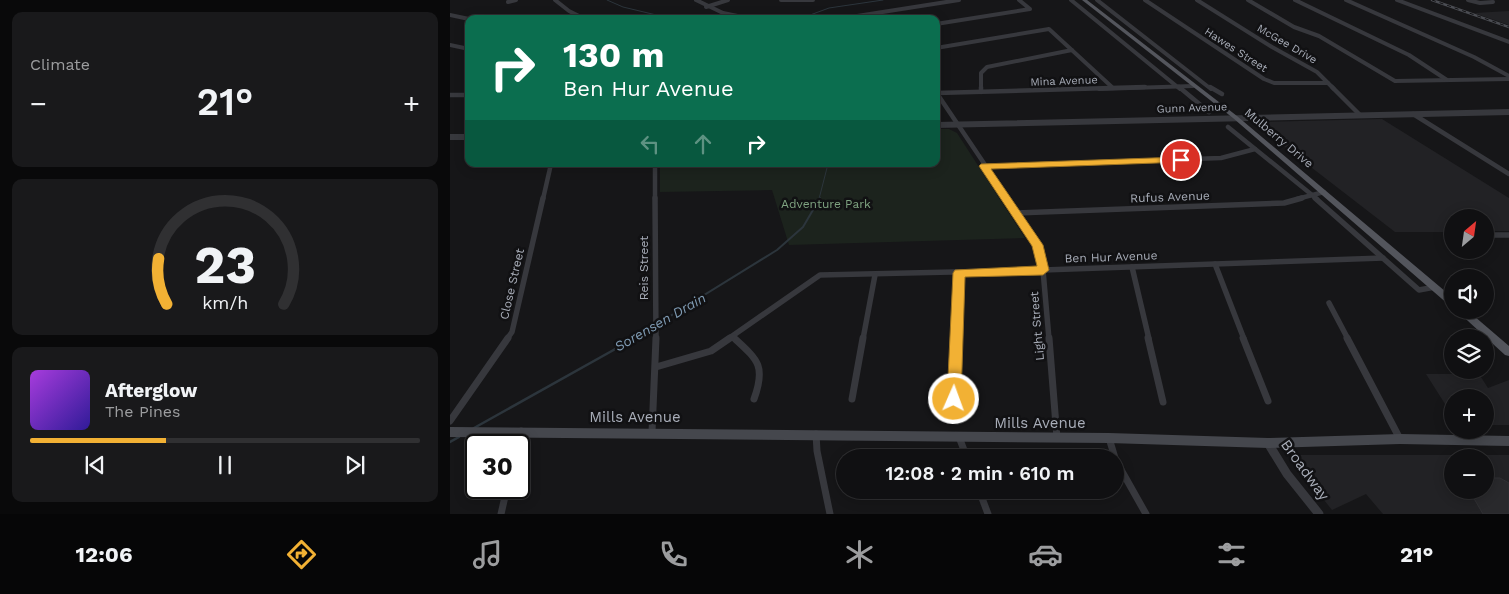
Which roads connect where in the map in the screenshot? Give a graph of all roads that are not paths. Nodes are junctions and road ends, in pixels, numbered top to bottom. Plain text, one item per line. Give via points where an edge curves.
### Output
1 (516, 0) edge
2 (555, 0) edge
3 (696, 0) edge
4 (728, 0) edge
5 (781, 0) edge
6 (813, 0) edge
7 (959, 0) edge
8 (1019, 0) edge
9 (1071, 0) edge
10 (1084, 0) edge
11 (1097, 0) edge
12 (1145, 0) edge
13 (1197, 0) edge
14 (1248, 0) edge
15 (1295, 0) edge
16 (1346, 0) edge
17 (1397, 0) edge
18 (1468, 0) edge
19 (508, 2) dead end
20 (1493, 2) dead end
21 (706, 7) junction
22 (577, 15) edge
23 (732, 15) edge
24 (863, 15) edge
25 (450, 16) edge
26 (465, 18) edge
27 (940, 23) edge
28 (1509, 42) edge
29 (450, 45) edge
30 (940, 47) edge
31 (465, 48) edge
32 (1072, 50) junction
33 (1509, 77) edge
34 (1447, 80) junction
35 (1328, 83) junction
36 (1193, 86) junction
37 (1178, 87) junction
38 (1113, 88) junction
39 (981, 92) junction
40 (940, 93) edge
41 (1222, 94) dead end
42 (450, 95) edge
43 (465, 95) edge
44 (940, 99) edge
45 (1209, 112) dead end
46 (1509, 112) edge
47 (1413, 114) junction
48 (1360, 115) junction
49 (1235, 117) junction
50 (958, 125) junction
51 (940, 126) edge
52 (1228, 127) dead end
53 (465, 137) edge
54 (451, 139) edge
55 (1255, 150) junction
56 (984, 166) junction
57 (550, 167) edge
58 (655, 167) edge
59 (1509, 167) edge
60 (1500, 169) junction
61 (1509, 174) edge
62 (1324, 192) junction
63 (1312, 195) junction
64 (1015, 212) junction
65 (1494, 235) edge
66 (1509, 235) edge
67 (1383, 258) junction
68 (1215, 264) junction
69 (1132, 267) junction
70 (1043, 270) junction
71 (959, 273) junction
72 (875, 274) junction
73 (1435, 287) junction
74 (1444, 295) edge
75 (1329, 303) dead end
76 (1471, 319) edge
77 (733, 337) junction
78 (1509, 352) edge
79 (656, 367) junction
80 (852, 399) dead end
81 (954, 399) dead end
82 (754, 400) dead end
83 (1268, 401) dead end
84 (1163, 402) dead end
85 (450, 421) edge
86 (520, 431) junction
87 (450, 432) edge
88 (652, 432) junction
89 (520, 434) edge
90 (816, 434) junction
91 (959, 437) junction
92 (1057, 438) junction
93 (1109, 438) junction
94 (1400, 439) junction
95 (1509, 441) edge
96 (1268, 443) junction
97 (964, 449) edge
98 (1112, 449) edge
99 (1124, 474) edge
100 (504, 499) edge
101 (982, 499) edge
102 (501, 514) edge
103 (830, 514) edge
104 (988, 514) edge
105 (1146, 514) edge
106 (1319, 514) edge

1 - 19 street
2 - 22 street
3 - 21 street
4 - 21 street
5 - 6 street
7 - 24 street
8 - 27 street via 1030,9
9 - 37 street
10 - 36 main road, Mulberry Drive
11 - 41 street
12 - 35 street, Hawes Street via 1264,79 1274,83
13 - 35 street, McGee Drive via 1272,47 1300,60
14 - 34 street via 1294,27 1319,36 1395,81
15 - 34 street via 1339,24 1375,38
16 - 33 street via 1474,57
17 - 28 street
18 - 20 street
21 - 23 street
25 - 26 street
29 - 31 street
30 - 32 street via 1049,29
32 - 38 street
32 - 39 street via 987,67 981,73
33 - 34 street
35 - 48 street, McGee Drive
36 - 37 street, Mina Avenue
36 - 49 main road, Mulberry Drive
37 - 38 street, Mina Avenue
37 - 45 street
38 - 39 street, Mina Avenue
39 - 40 street, Mina Avenue
42 - 43 street
44 - 50 street, Light Street
46 - 47 street, Gunn Avenue
47 - 48 street, Gunn Avenue
47 - 60 street
48 - 49 street, Gunn Avenue
49 - 50 street, Gunn Avenue
49 - 62 main road, Mulberry Drive
50 - 51 street, Gunn Avenue
50 - 56 street, Light Street
52 - 55 street, Mulberry Drive
53 - 54 street
55 - 56 street via 1220,158
55 - 63 street, Mulberry Drive
56 - 64 street, Light Street
57 - 85 street, Close Street via 512,332
58 - 79 street, Reis Street
59 - 60 street
60 - 61 street
62 - 63 street, Rufus Avenue
62 - 73 main road, Mulberry Drive
63 - 64 street, Rufus Avenue via 1284,203
63 - 67 street, Mulberry Drive
64 - 70 street, Light Street via 1038,245
65 - 66 street
67 - 68 street, Ben Hur Avenue
67 - 73 street, Mulberry Drive via 1419,290
68 - 69 street, Ben Hur Avenue
68 - 83 street
69 - 70 street, Ben Hur Avenue
69 - 84 street
70 - 71 street, Ben Hur Avenue
70 - 92 street, Light Street
71 - 72 street, Ben Hur Avenue
71 - 81 street
72 - 77 street, Ben Hur Avenue via 820,275
72 - 80 street
73 - 74 main road, Mulberry Drive
75 - 94 street
76 - 78 main road
77 - 79 street, Ben Hur Avenue via 710,351
77 - 82 street via 758,360 761,380
79 - 88 street, Reis Street
86 - 87 main road, Mills Avenue
86 - 88 main road, Mills Avenue
86 - 89 street
88 - 90 main road, Mills Avenue
90 - 91 main road, Mills Avenue
90 - 103 street
91 - 92 main road, Mills Avenue
91 - 97 street
92 - 93 main road, Mills Avenue
93 - 96 main road, Mills Avenue
93 - 98 street
94 - 95 main road, Mills Avenue
94 - 96 main road, Mills Avenue
96 - 106 street, Broadway via 1287,474
99 - 105 street
100 - 102 street
101 - 104 street

